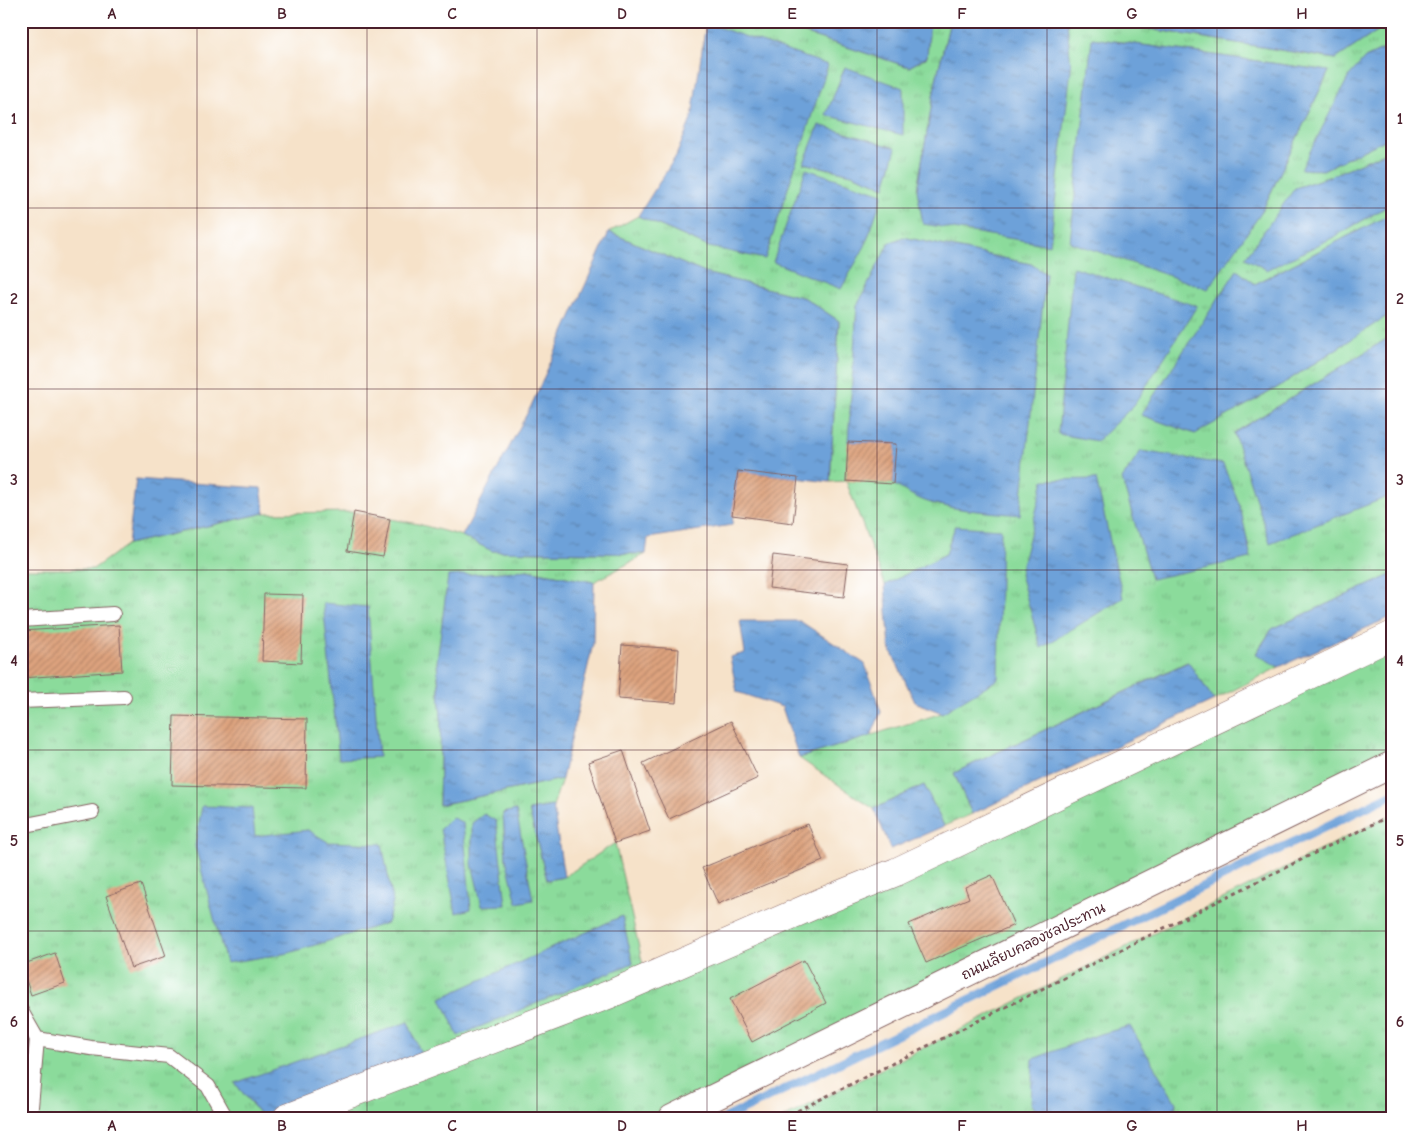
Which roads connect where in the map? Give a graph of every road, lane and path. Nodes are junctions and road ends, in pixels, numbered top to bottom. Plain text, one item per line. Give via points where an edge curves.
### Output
1 (113, 614) dead end
2 (21, 620) edge
3 (1393, 635) edge
4 (124, 697) dead end
5 (21, 701) edge
6 (1393, 764) edge
7 (92, 812) dead end
8 (1393, 814) edge
9 (21, 826) edge
10 (21, 1012) edge
11 (37, 1039) junction
12 (30, 1118) edge
13 (226, 1118) edge
14 (287, 1118) edge
15 (672, 1118) edge
16 (783, 1118) edge

1 - 2 lane
3 - 14 street via 896,872 608,995
4 - 5 lane
6 - 15 street, ถนนเลียบคลองชลประทาน
7 - 9 lane
8 - 16 path
10 - 11 lane
11 - 12 lane
11 - 13 lane via 169,1056 208,1086

